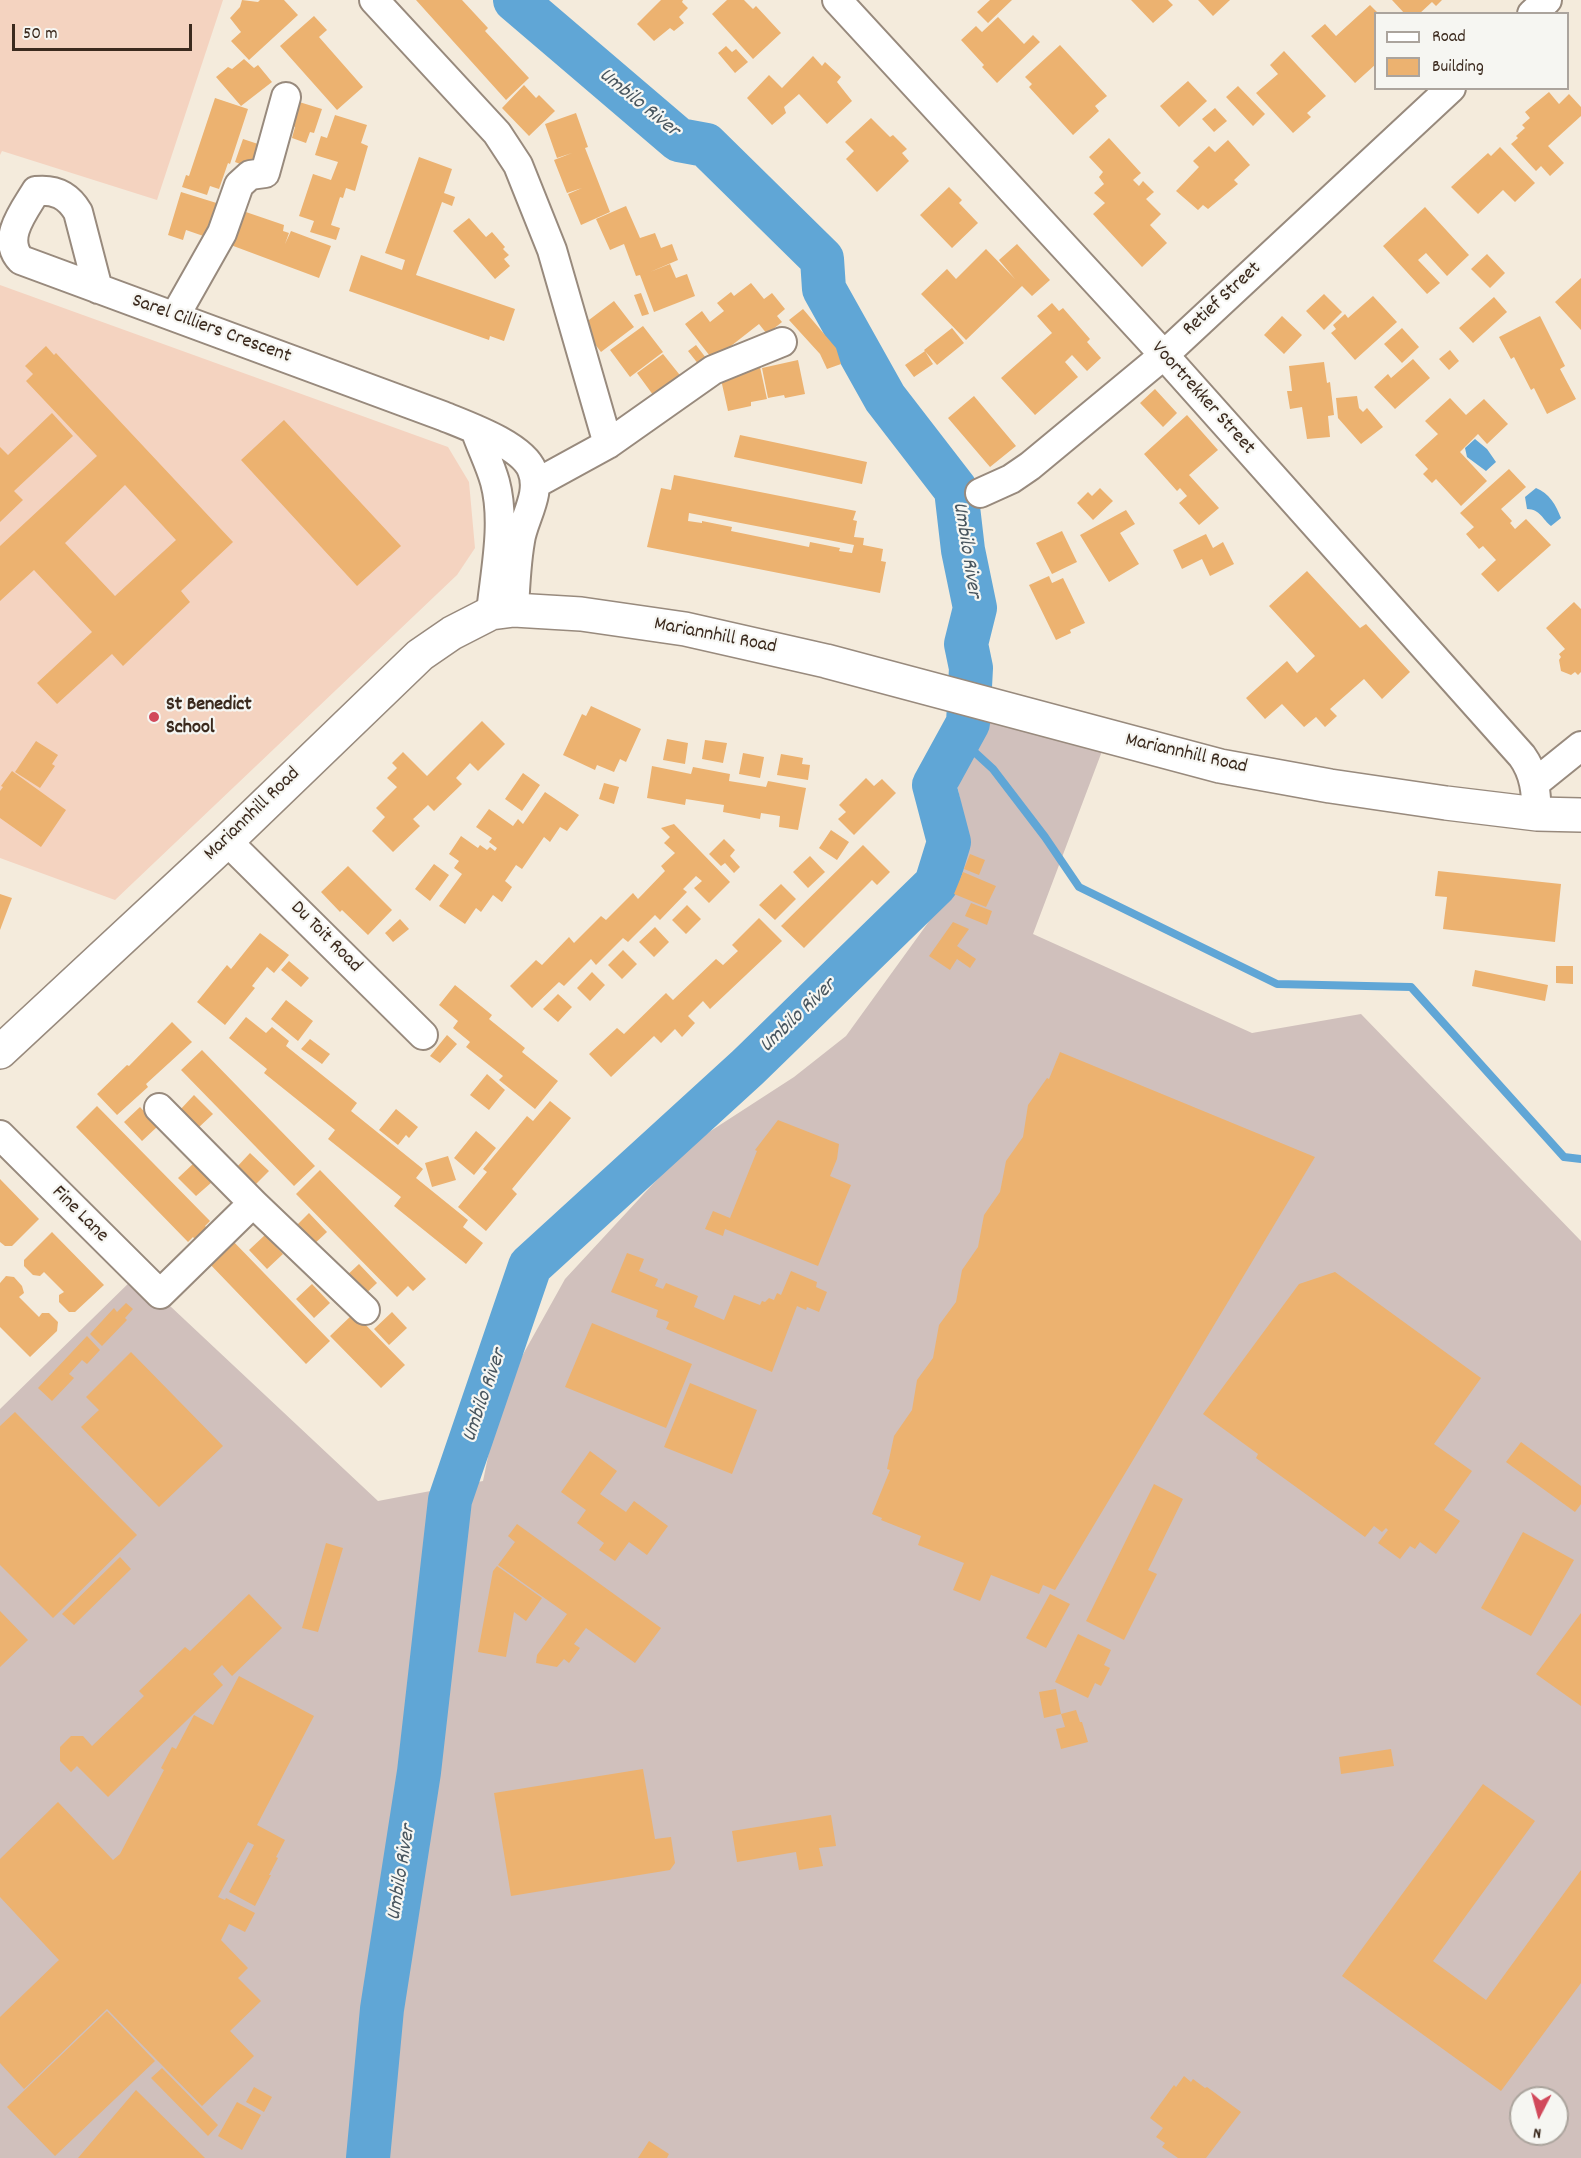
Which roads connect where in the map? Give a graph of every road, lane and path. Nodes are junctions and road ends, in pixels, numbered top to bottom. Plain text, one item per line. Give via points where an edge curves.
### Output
1 (374, 0) edge
2 (837, 0) edge
3 (1547, 0) edge
4 (1534, 12) edge
5 (1449, 90) edge
6 (286, 97) dead end
7 (98, 289) junction
8 (174, 316) junction
9 (782, 342) dead end
10 (1164, 355) junction
11 (475, 429) junction
12 (608, 444) junction
13 (535, 484) junction
14 (980, 493) dead end
15 (502, 612) junction
16 (1581, 746) edge
17 (1536, 799) junction
18 (1581, 815) edge
19 (227, 841) junction
20 (423, 1035) dead end
21 (0, 1052) edge
22 (159, 1108) dead end
23 (0, 1135) edge
24 (253, 1203) junction
25 (365, 1310) dead end

1 - 12 street via 497,133 518,165 552,250
2 - 10 street, Voortrekker Street
3 - 4 street
5 - 10 street, Retief Street
6 - 8 street via 265,173 250,175 239,185 222,233
7 - 7 street, Sarel Cilliers Crescent via 38,268 14,253 12,237 36,190 55,191 72,202
7 - 8 street, Sarel Cilliers Crescent
8 - 11 street, Sarel Cilliers Crescent
9 - 12 street via 713,370
10 - 14 street, Retief Street via 1030,465
10 - 17 street, Voortrekker Street via 1522,756
11 - 13 street, Sarel Cilliers Crescent via 519,454 533,471
11 - 15 street via 498,499
12 - 13 street
13 - 15 street
15 - 17 street, Mariannhill Road via 580,614 685,629 929,687 1220,765 1392,795
15 - 19 street, Mariannhill Road via 452,633 420,655 298,788
16 - 17 street
17 - 18 street, Mariannhill Road
19 - 20 street, Du Toit Road
19 - 21 street, Mariannhill Road
22 - 24 street
23 - 24 street, Fine Lane via 160,1294
24 - 25 street

